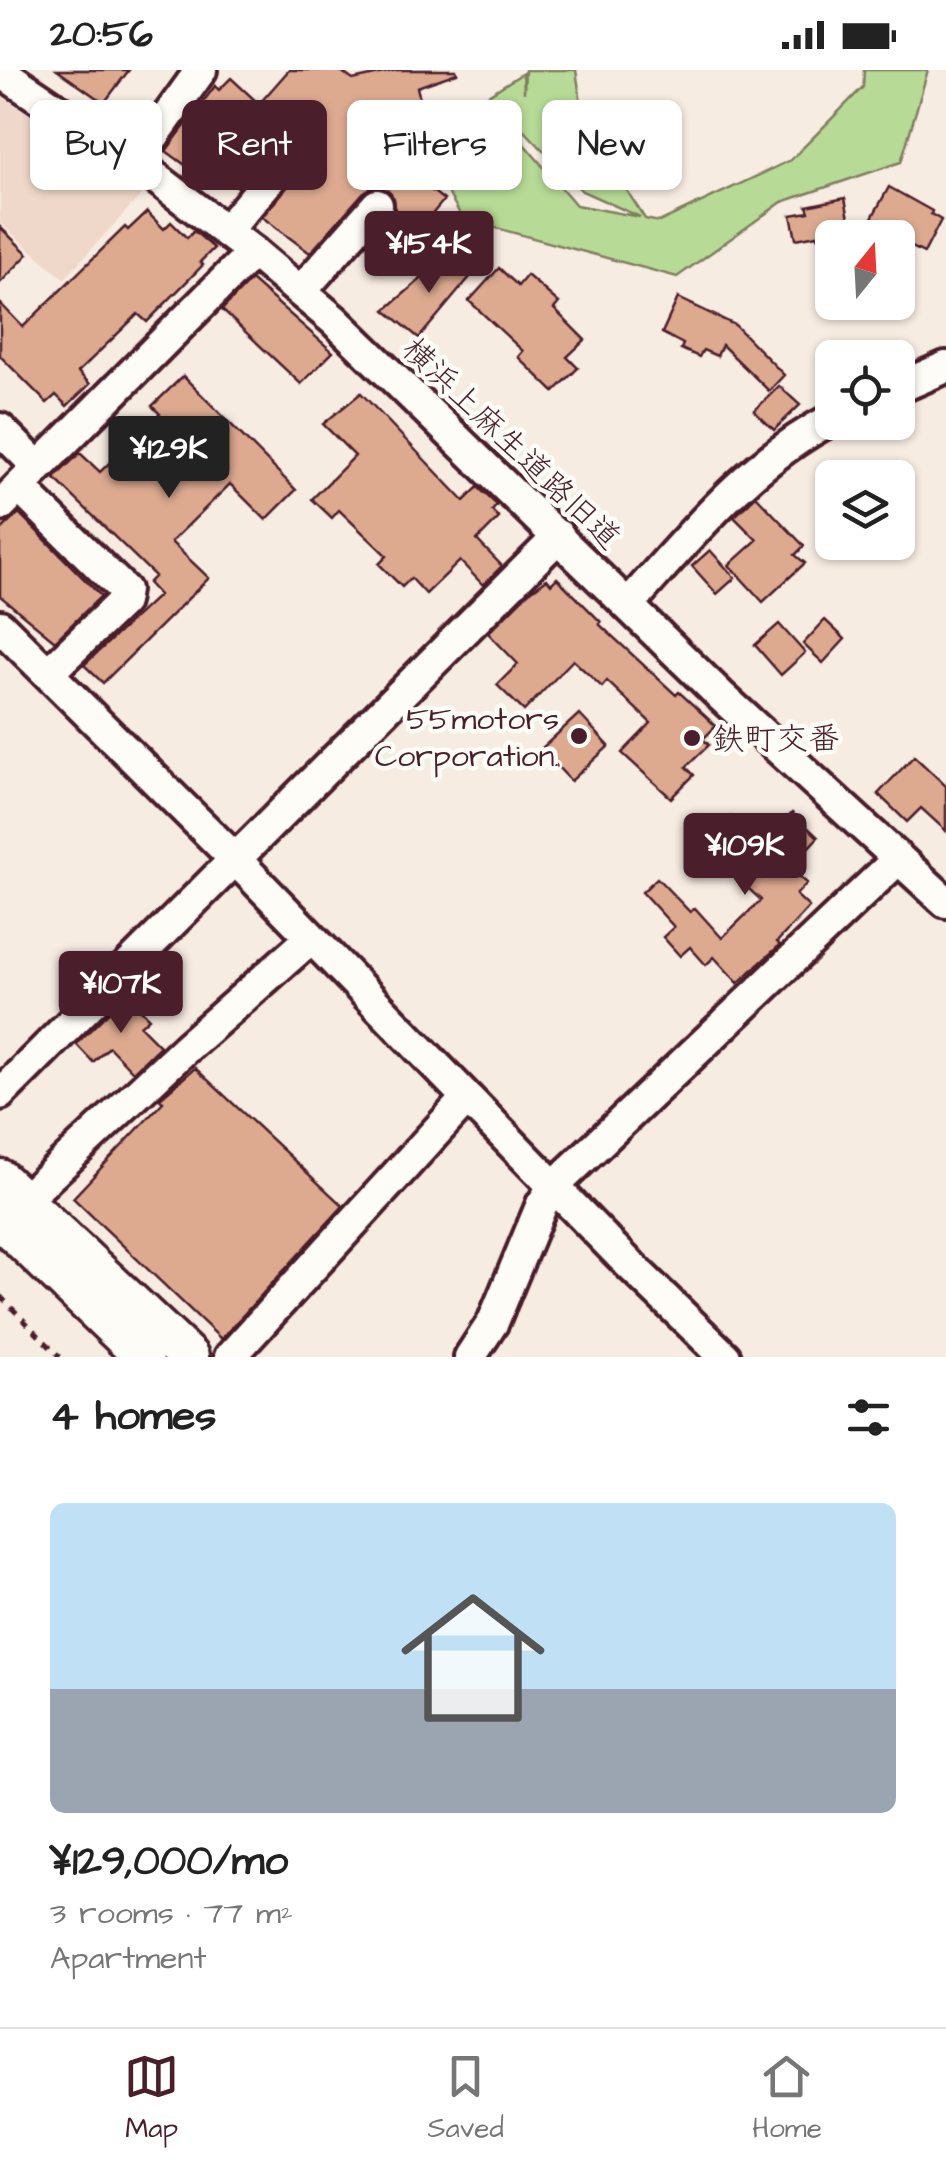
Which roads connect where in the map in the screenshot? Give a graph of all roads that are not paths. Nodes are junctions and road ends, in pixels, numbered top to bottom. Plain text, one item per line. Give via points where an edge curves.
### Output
1 (201, 70) edge
2 (0, 71) edge
3 (43, 100) edge
4 (162, 124) edge
5 (162, 182) edge
6 (260, 190) edge
7 (377, 205) dead end
8 (226, 231) junction
9 (253, 252) junction
10 (301, 291) junction
11 (946, 367) edge
12 (915, 381) edge
13 (815, 428) edge
14 (0, 429) edge
15 (19, 487) edge
16 (559, 536) junction
17 (628, 605) junction
18 (0, 626) edge
19 (48, 674) junction
20 (236, 860) junction
21 (897, 860) junction
22 (946, 902) edge
23 (311, 938) junction
24 (0, 1094) edge
25 (468, 1098) junction
26 (554, 1186) junction
27 (8, 1200) edge
28 (144, 1357) edge
29 (189, 1357) edge
30 (230, 1357) edge
31 (470, 1357) edge
32 (725, 1357) edge

1 - 4 street
2 - 3 street, 横浜上麻生道路旧道
5 - 8 street, 横浜上麻生道路旧道
6 - 8 street
7 - 10 street
8 - 9 street, 横浜上麻生道路旧道
9 - 10 street, 横浜上麻生道路旧道
9 - 15 street
10 - 16 street, 横浜上麻生道路旧道
11 - 12 street
13 - 17 street via 733,490
14 - 15 street
15 - 19 street via 124,590 122,602
16 - 17 street, 横浜上麻生道路旧道
16 - 20 street
17 - 21 street, 横浜上麻生道路旧道
18 - 19 street
19 - 20 street
20 - 23 street
20 - 24 street
21 - 22 street, 横浜上麻生道路旧道
21 - 26 street
23 - 25 street
23 - 27 street
25 - 26 street
25 - 30 street
26 - 31 street via 493,1322
26 - 32 street
27 - 28 main road
27 - 29 main road

